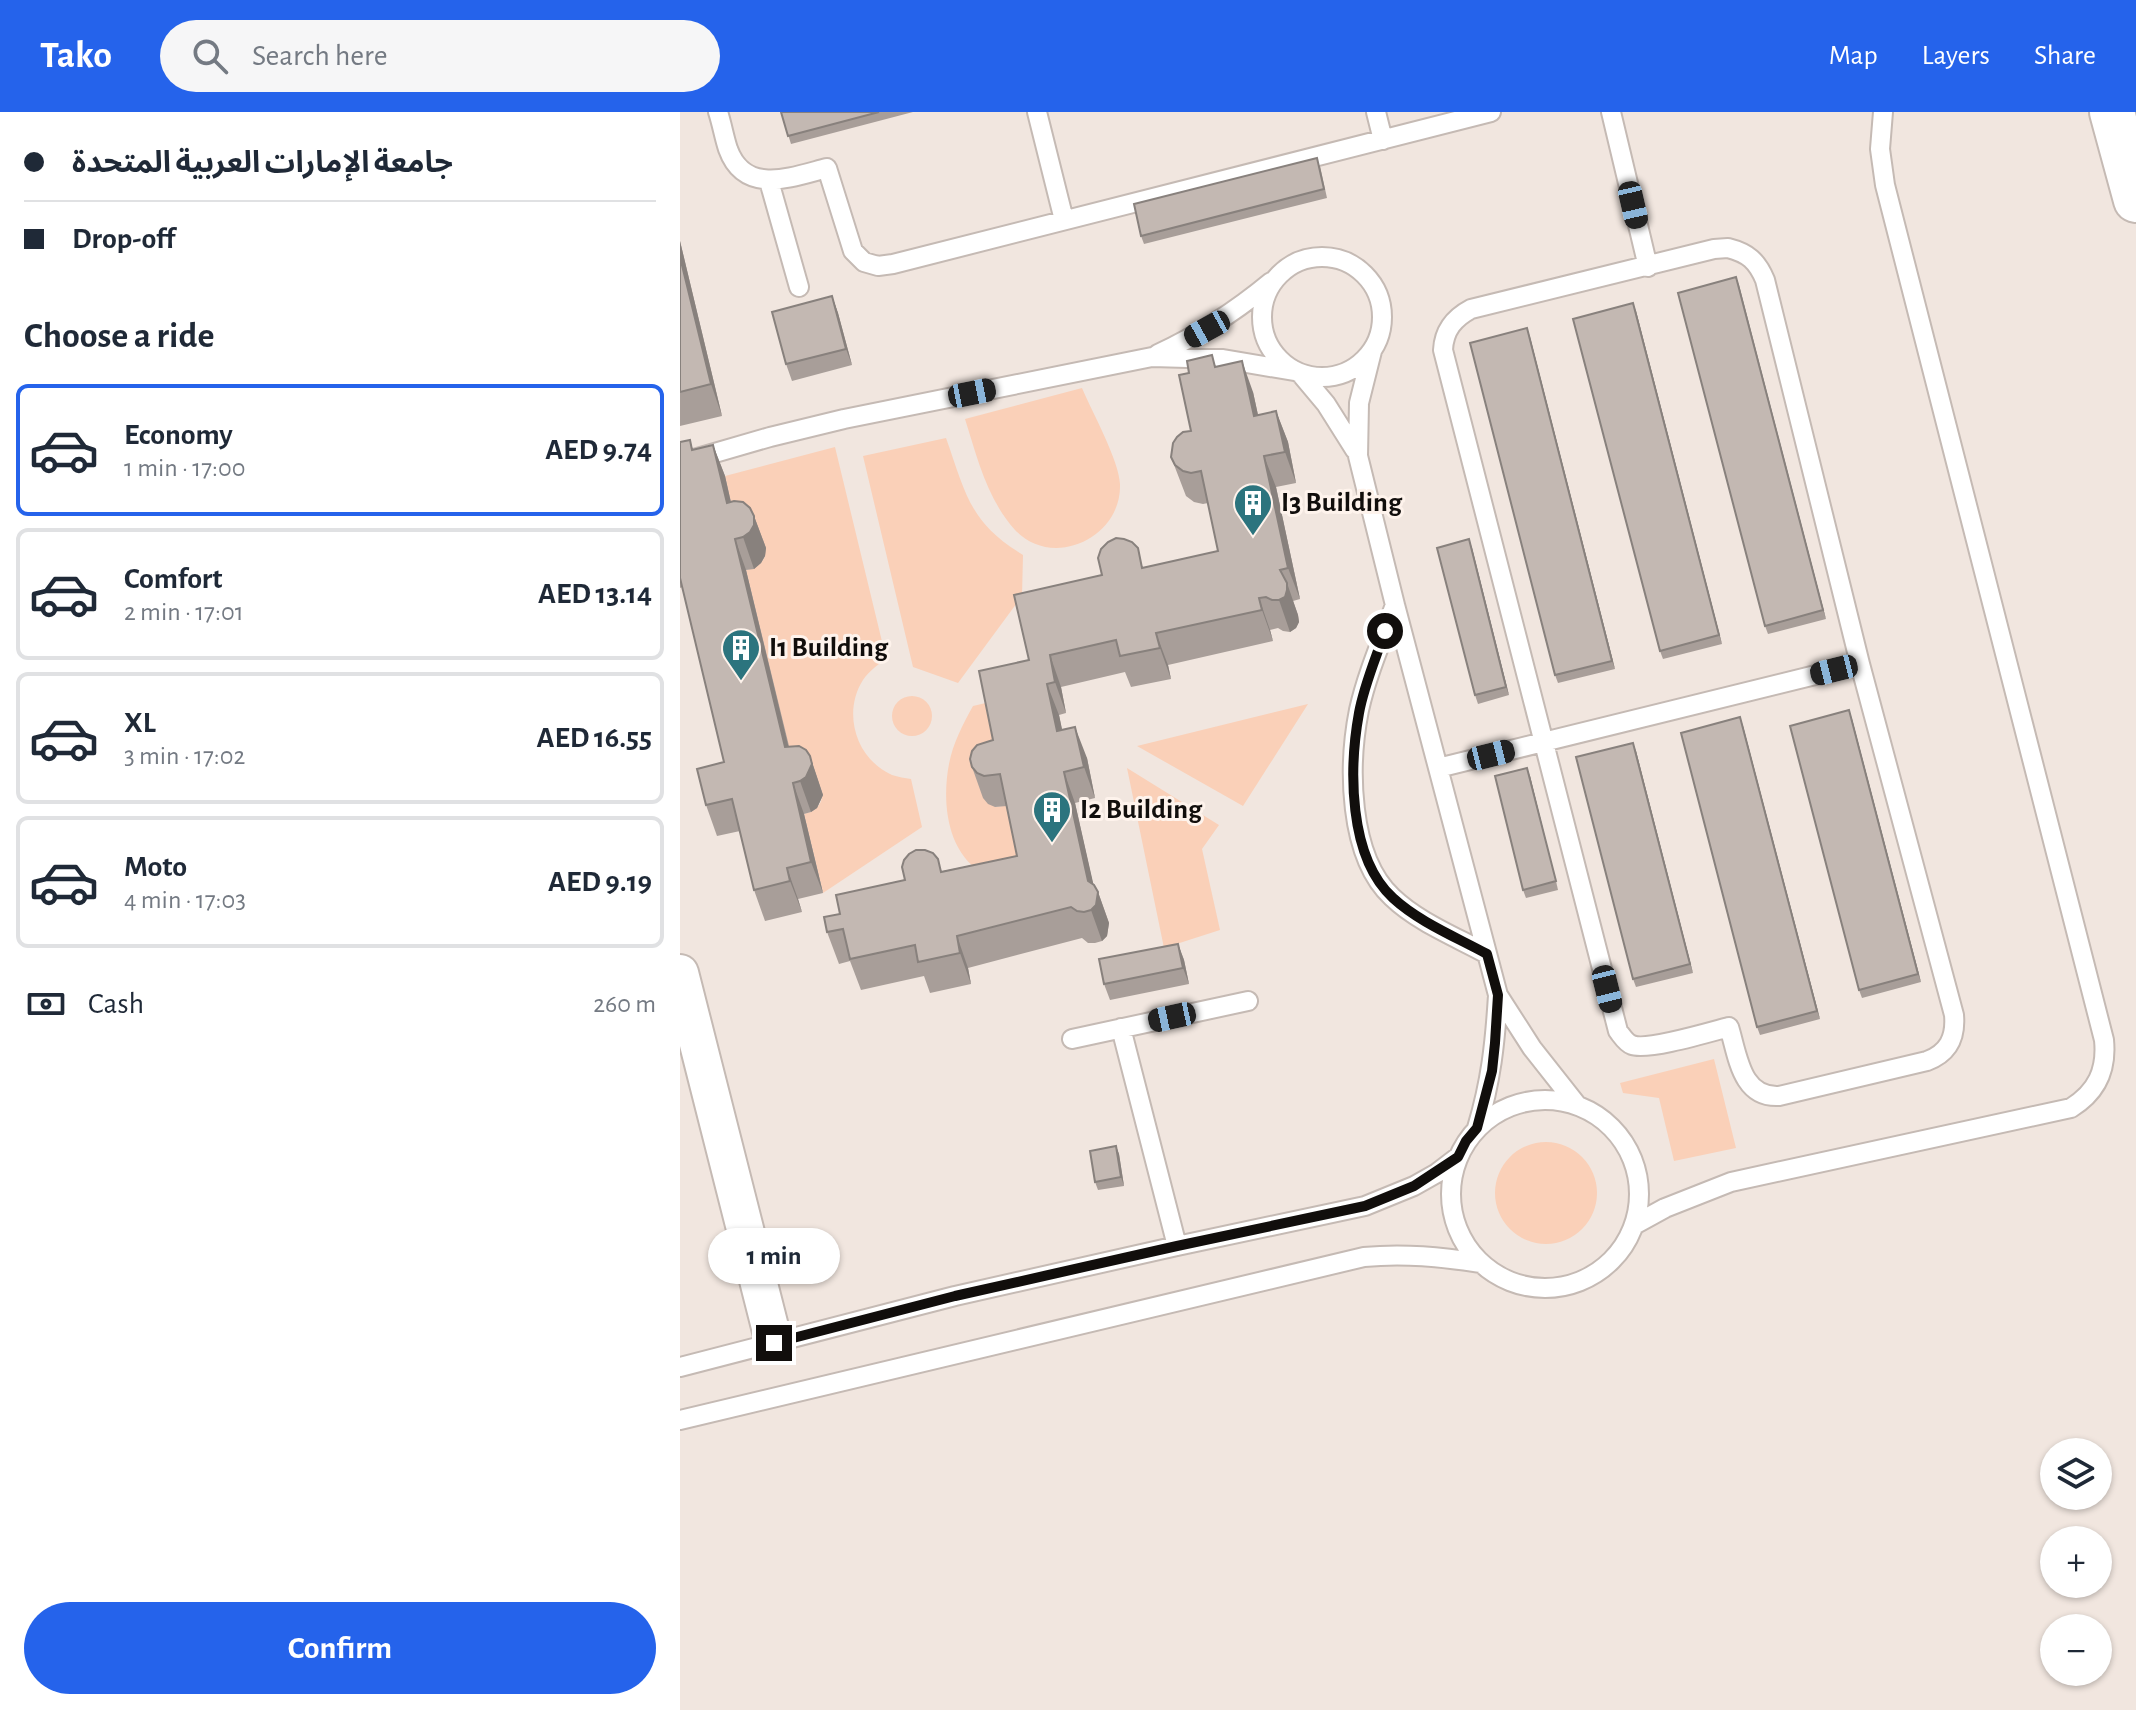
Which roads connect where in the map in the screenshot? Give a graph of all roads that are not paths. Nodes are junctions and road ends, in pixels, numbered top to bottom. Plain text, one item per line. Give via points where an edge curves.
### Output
1 (718, 112) edge
2 (1037, 112) edge
3 (1376, 112) edge
4 (1491, 112) edge
5 (1611, 112) edge
6 (1883, 112) edge
7 (2112, 112) edge
8 (1383, 140) junction
9 (769, 181) junction
10 (2136, 200) edge
11 (1064, 220) junction
12 (1648, 267) junction
13 (1283, 272) junction
14 (799, 287) dead end
15 (1372, 351) junction
16 (1152, 357) junction
17 (1297, 372) junction
18 (1358, 456) junction
19 (680, 463) edge
20 (1395, 605) junction
21 (1860, 664) junction
22 (1544, 742) junction
23 (1438, 768) junction
24 (1487, 954) junction
25 (680, 973) edge
26 (1498, 995) junction
27 (1248, 1001) dead end
28 (1121, 1028) junction
29 (1072, 1039) dead end
30 (1577, 1105) junction
31 (1477, 1128) junction
32 (1458, 1157) junction
33 (1634, 1225) junction
34 (1177, 1246) junction
35 (1481, 1263) junction
36 (774, 1343) junction
37 (680, 1367) edge
38 (680, 1420) edge

1 - 9 lane via 734,161
2 - 11 lane
3 - 8 lane
4 - 8 lane
5 - 12 lane
6 - 33 lane via 1880,149 1885,185 2106,1057 2095,1088 2071,1108 1731,1182
7 - 10 street
8 - 11 lane
9 - 11 lane via 827,168 853,251 878,266
9 - 14 lane
12 - 21 lane via 1728,248 1752,258 1760,268
12 - 22 lane via 1471,309 1454,321 1443,339 1444,360
13 - 15 lane via 1317,257 1355,266 1369,279 1382,315
13 - 16 lane via 1207,329
13 - 17 lane via 1272,285 1262,316 1270,348
15 - 17 lane via 1339,375
15 - 18 lane via 1359,403
16 - 17 lane via 1223,359
16 - 19 lane via 844,419
17 - 18 lane via 1338,421
18 - 20 lane
20 - 23 lane
20 - 24 lane via 1359,712 1353,779 1365,853 1390,896
21 - 22 lane
21 - 22 lane via 1954,1015 1947,1049 1912,1065 1768,1097 1749,1085 1729,1027 1647,1046 1625,1040 1614,1020
22 - 23 lane
23 - 24 lane
24 - 26 lane
25 - 36 street
26 - 30 lane
26 - 31 lane via 1492,1071
27 - 28 lane
28 - 29 lane
28 - 34 lane
30 - 31 lane via 1551,1099 1524,1101
30 - 33 lane via 1617,1132 1630,1153 1639,1201
31 - 32 lane
32 - 34 lane via 1414,1186 1365,1206
32 - 35 lane via 1451,1180 1453,1214 1466,1246
33 - 35 lane via 1608,1263 1568,1286 1521,1286
34 - 36 lane
35 - 38 lane via 1426,1255 1364,1257
36 - 37 lane

